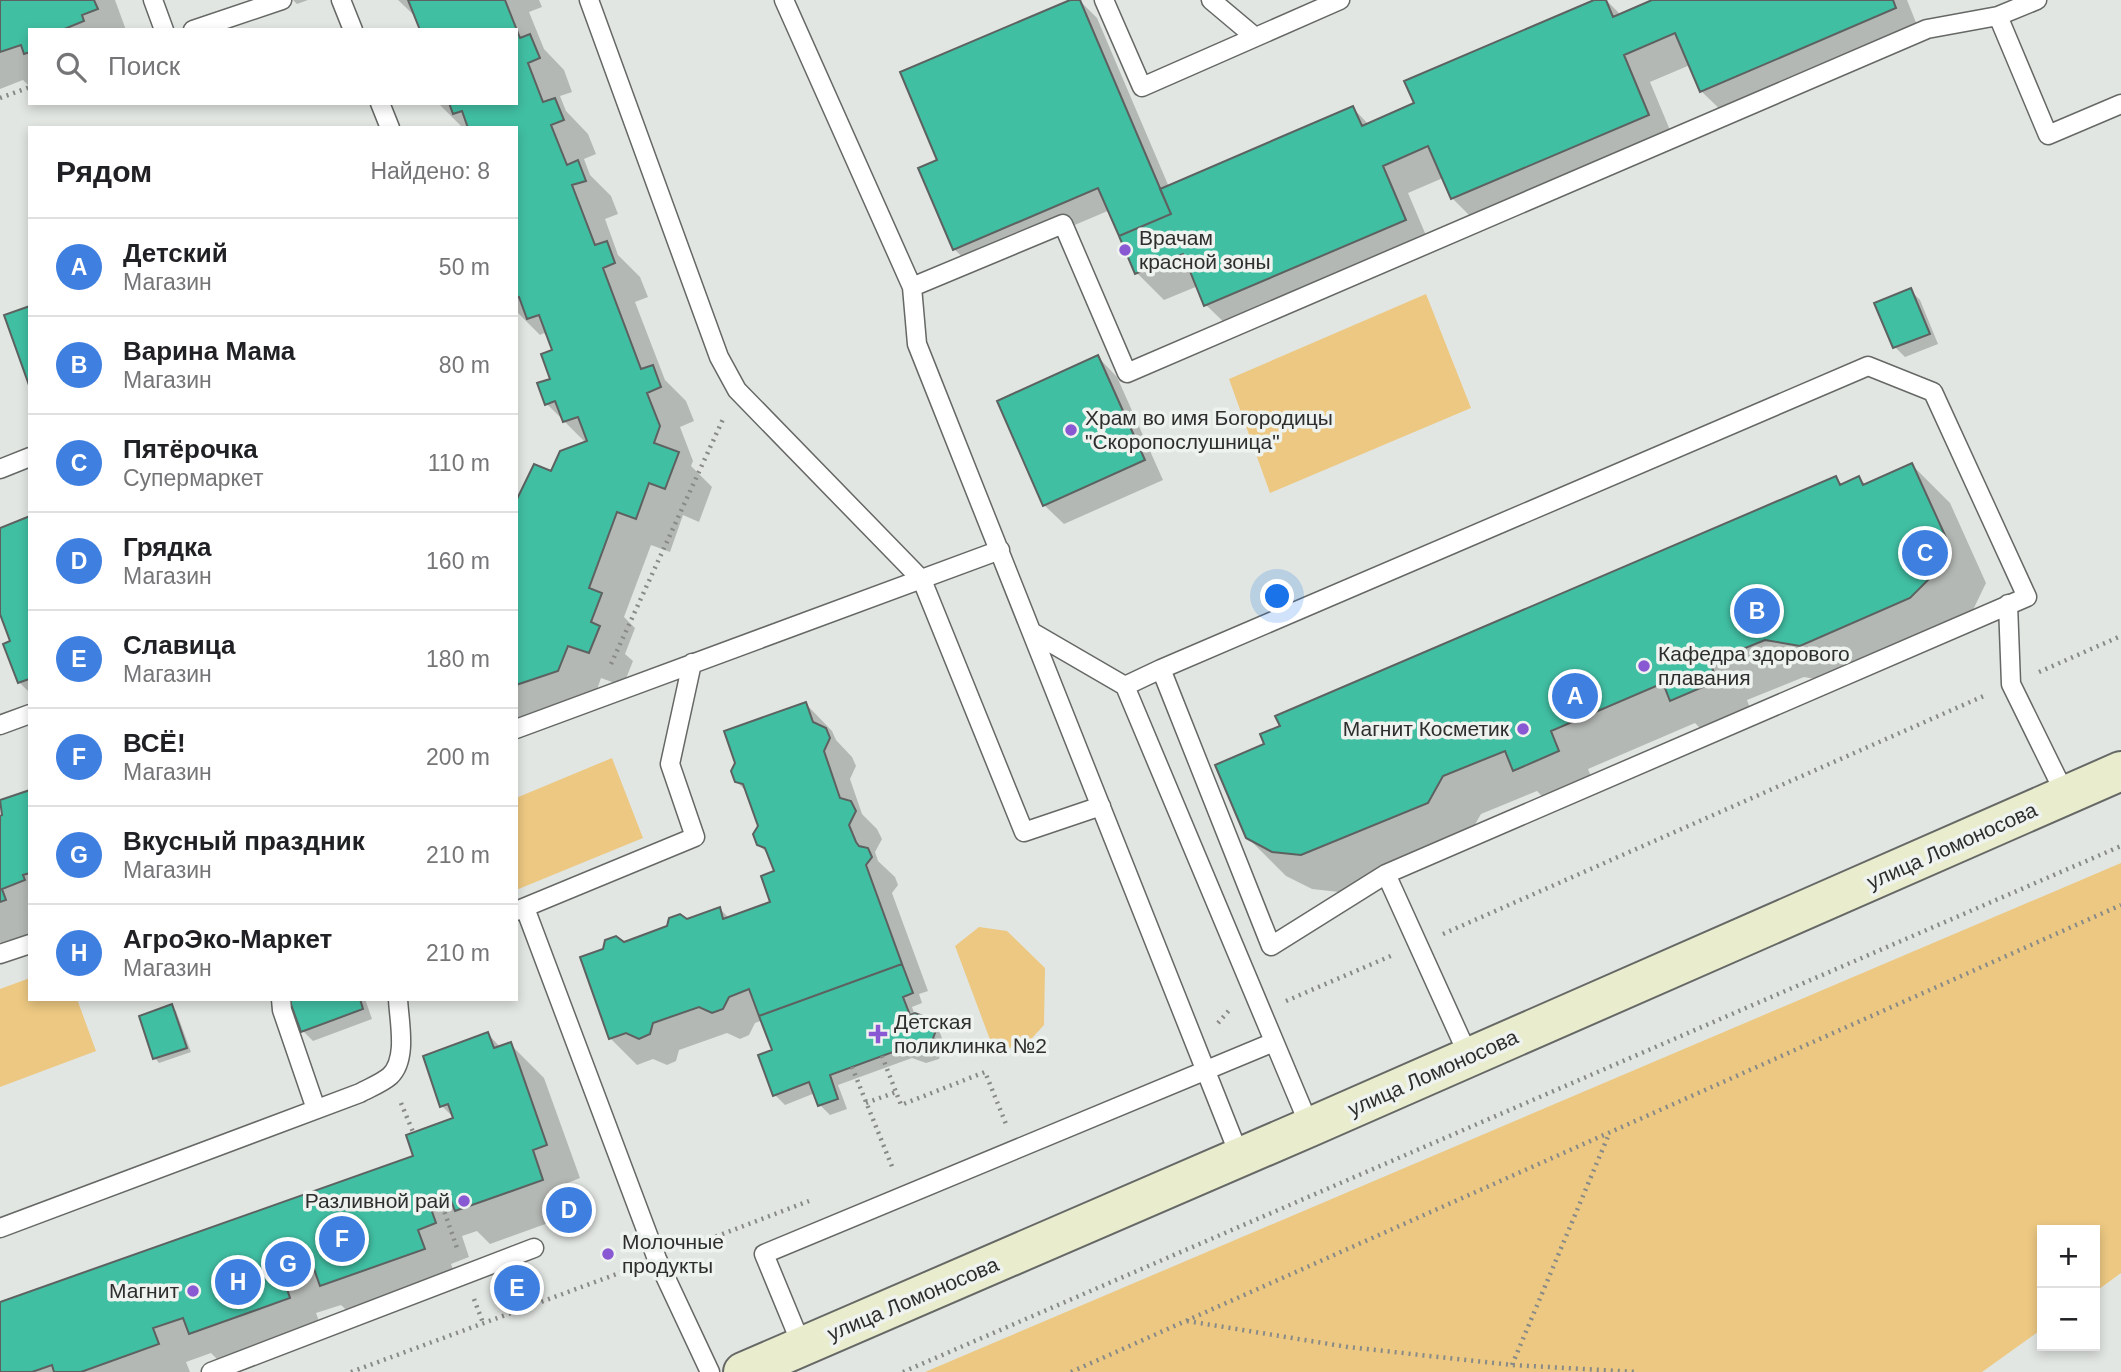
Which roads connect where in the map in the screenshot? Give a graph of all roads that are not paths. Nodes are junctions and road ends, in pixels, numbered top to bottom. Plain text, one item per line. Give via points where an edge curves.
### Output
1 (153, 0) edge
2 (282, 0) edge
3 (341, 0) edge
4 (589, 0) edge
5 (784, 0) edge
6 (1104, 0) edge
7 (1211, 0) edge
8 (1340, 0) edge
9 (2037, 0) edge
10 (1998, 16) junction
11 (163, 28) edge
12 (198, 28) edge
13 (352, 28) edge
14 (1255, 37) junction
15 (2121, 104) edge
16 (381, 105) edge
17 (389, 126) edge
18 (912, 287) junction
19 (28, 458) edge
20 (0, 469) edge
21 (1000, 550) junction
22 (922, 580) junction
23 (2008, 604) junction
24 (1032, 632) junction
25 (692, 663) junction
26 (1161, 669) junction
27 (1125, 686) junction
28 (28, 715) edge
29 (0, 725) edge
30 (518, 728) edge
31 (2121, 771) edge
32 (2066, 796) junction
33 (1101, 806) junction
34 (1386, 874) junction
35 (521, 910) edge
36 (28, 945) edge
37 (0, 954) edge
38 (281, 1001) edge
39 (398, 1001) edge
40 (1274, 1042) junction
41 (1469, 1057) junction
42 (1205, 1071) junction
43 (316, 1110) junction
44 (1310, 1127) junction
45 (1240, 1157) junction
46 (0, 1228) edge
47 (534, 1248) dead end
48 (803, 1346) junction
49 (211, 1372) edge
50 (710, 1372) edge
51 (743, 1372) edge

1 - 11 lane
2 - 12 lane
3 - 13 lane
4 - 22 lane via 719,357 737,390
5 - 18 lane
6 - 14 lane via 1142,87
7 - 14 lane
8 - 14 lane
9 - 10 lane
10 - 15 lane via 2048,135
10 - 18 lane via 1927,29 1127,373 1063,224
16 - 17 lane
18 - 21 lane via 917,344
19 - 20 lane
21 - 22 lane
21 - 24 lane
22 - 25 lane
22 - 33 lane via 1024,832
23 - 26 lane via 2027,597 1933,392 1868,366
23 - 32 lane via 2011,684
23 - 34 lane
24 - 27 lane
24 - 33 lane
25 - 30 lane
25 - 35 lane via 670,764 695,837
26 - 27 lane
26 - 34 lane via 1271,946
27 - 40 lane
28 - 29 lane
31 - 32 main road, улица Ломоносова
32 - 41 main road, улица Ломоносова
33 - 42 lane
34 - 41 lane
35 - 50 lane via 657,1259
36 - 37 lane
38 - 43 lane
39 - 43 lane via 400,1055 390,1077
40 - 42 lane
40 - 44 lane
41 - 44 main road, улица Ломоносова
42 - 45 lane
42 - 48 lane via 764,1254
43 - 46 lane
44 - 45 main road, улица Ломоносова
45 - 48 main road, улица Ломоносова
47 - 49 lane
48 - 51 main road, улица Ломоносова

